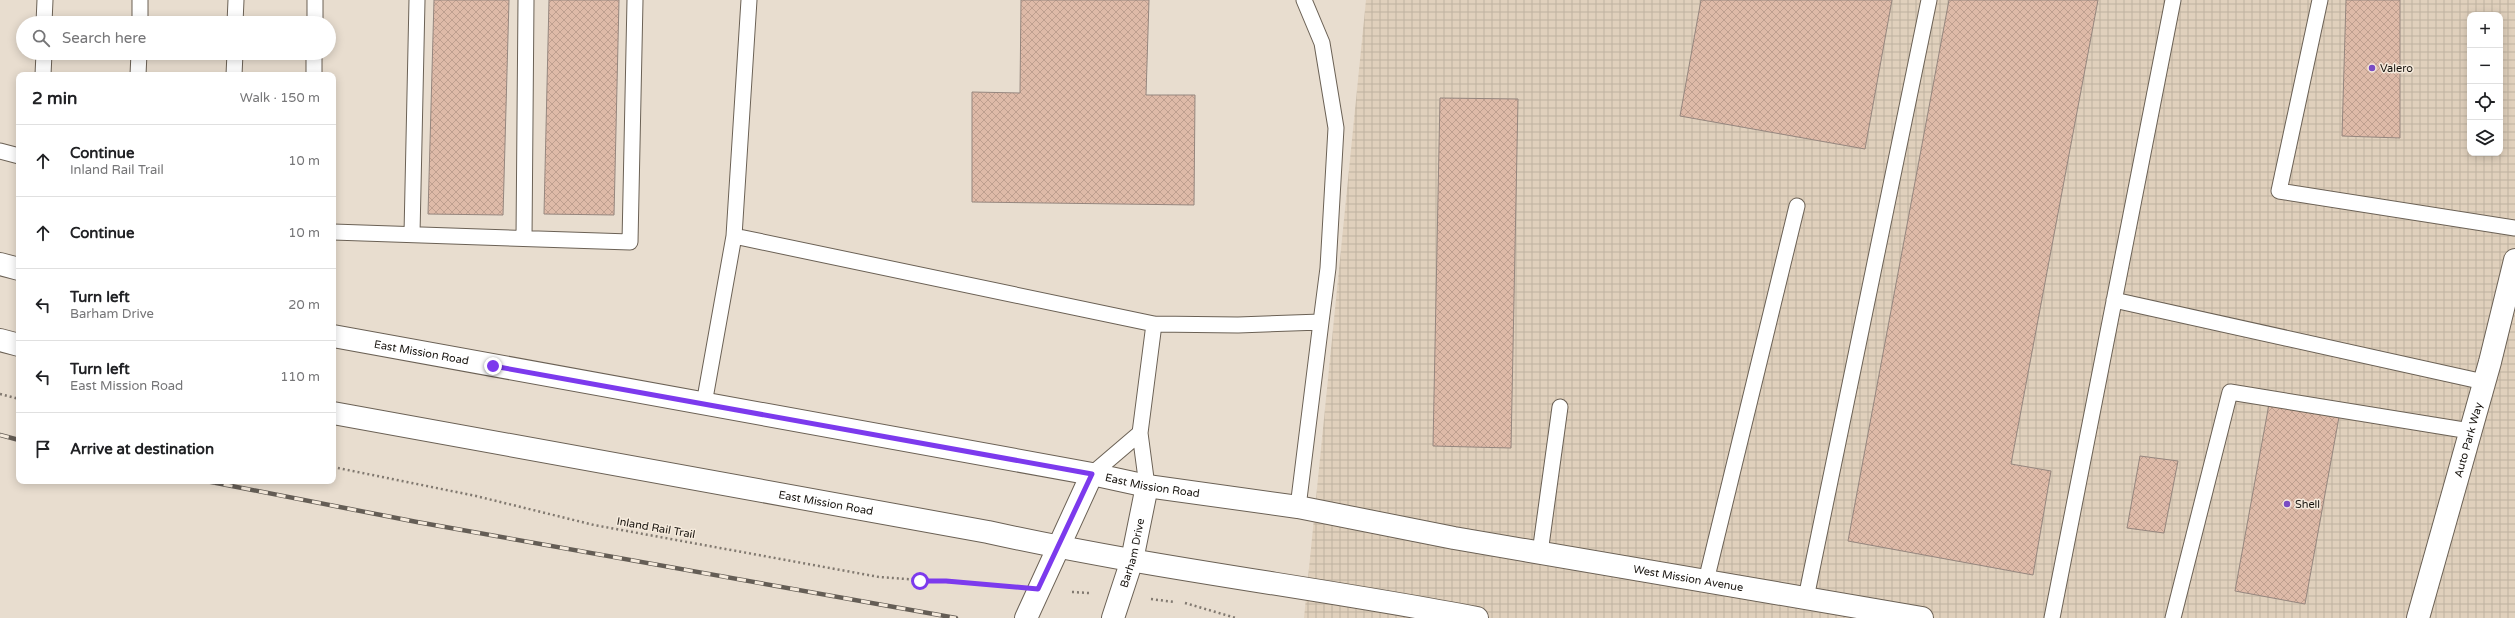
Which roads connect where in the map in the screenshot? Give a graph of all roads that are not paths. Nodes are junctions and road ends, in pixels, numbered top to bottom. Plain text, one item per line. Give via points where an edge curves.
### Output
1 (44, 0) edge
2 (140, 0) edge
3 (236, 0) edge
4 (315, 0) edge
5 (417, 0) edge
6 (526, 0) edge
7 (635, 0) edge
8 (749, 0) edge
9 (1304, 0) edge
10 (1929, 0) edge
11 (2172, 0) edge
12 (2320, 0) edge
13 (44, 16) edge
14 (140, 16) edge
15 (235, 16) edge
16 (315, 16) edge
17 (44, 60) edge
18 (139, 60) edge
19 (235, 60) edge
20 (314, 60) edge
21 (43, 72) edge
22 (138, 72) edge
23 (234, 72) edge
24 (314, 72) edge
25 (0, 151) edge
26 (16, 155) edge
27 (1797, 206) dead end
28 (2515, 228) edge
29 (336, 232) edge
30 (412, 234) junction
31 (734, 236) junction
32 (524, 238) junction
33 (2515, 260) edge
34 (0, 264) edge
35 (16, 268) edge
36 (2114, 300) junction
37 (1321, 322) junction
38 (1154, 324) junction
39 (336, 337) edge
40 (0, 340) edge
41 (16, 343) edge
42 (2484, 382) junction
43 (704, 404) junction
44 (1560, 407) dead end
45 (336, 414) edge
46 (2470, 431) junction
47 (1140, 433) junction
48 (1092, 474) junction
49 (1146, 486) junction
50 (1298, 507) junction
51 (1454, 538) joint
52 (1058, 547) junction
53 (1540, 553) junction
54 (1132, 560) junction
55 (1706, 581) junction
56 (1806, 598) junction
57 (1026, 618) edge
58 (1113, 618) edge
59 (1477, 618) edge
60 (1922, 618) edge
61 (2052, 618) edge
62 (2173, 618) edge
63 (2418, 618) edge

1 - 13 lane
2 - 14 lane
3 - 15 lane
4 - 16 lane
5 - 30 lane
6 - 32 lane
7 - 32 lane via 630,242
8 - 31 lane
9 - 37 lane via 1322,43 1336,128 1328,268
10 - 56 lane
11 - 36 lane
12 - 28 lane via 2279,190
17 - 21 lane
18 - 22 lane
19 - 23 lane
20 - 24 lane
25 - 26 lane
27 - 55 lane
29 - 30 lane
30 - 32 lane
31 - 38 lane
31 - 43 lane
33 - 42 main road, Auto Park Way
34 - 35 main road
36 - 42 lane
36 - 61 lane
37 - 38 lane via 1238,325
37 - 50 lane
38 - 47 lane
39 - 43 main road, East Mission Road
40 - 41 main road
42 - 46 main road, Auto Park Way
43 - 48 main road, East Mission Road
44 - 53 lane
45 - 52 main road, East Mission Road via 988,532
46 - 62 lane via 2230,392
46 - 63 main road, Auto Park Way
47 - 48 lane
47 - 49 lane
48 - 49 main road, East Mission Road
48 - 52 main road
49 - 50 main road, East Mission Road
49 - 54 main road, Barham Drive
50 - 51 main road, East Mission Road
51 - 53 main road, West Mission Avenue
52 - 54 main road, East Mission Road
52 - 57 main road
53 - 55 main road, West Mission Avenue
54 - 58 main road, Barham Drive
54 - 59 main road, East Mission Road via 1389,601
55 - 56 main road, West Mission Avenue
56 - 60 main road, West Mission Avenue

